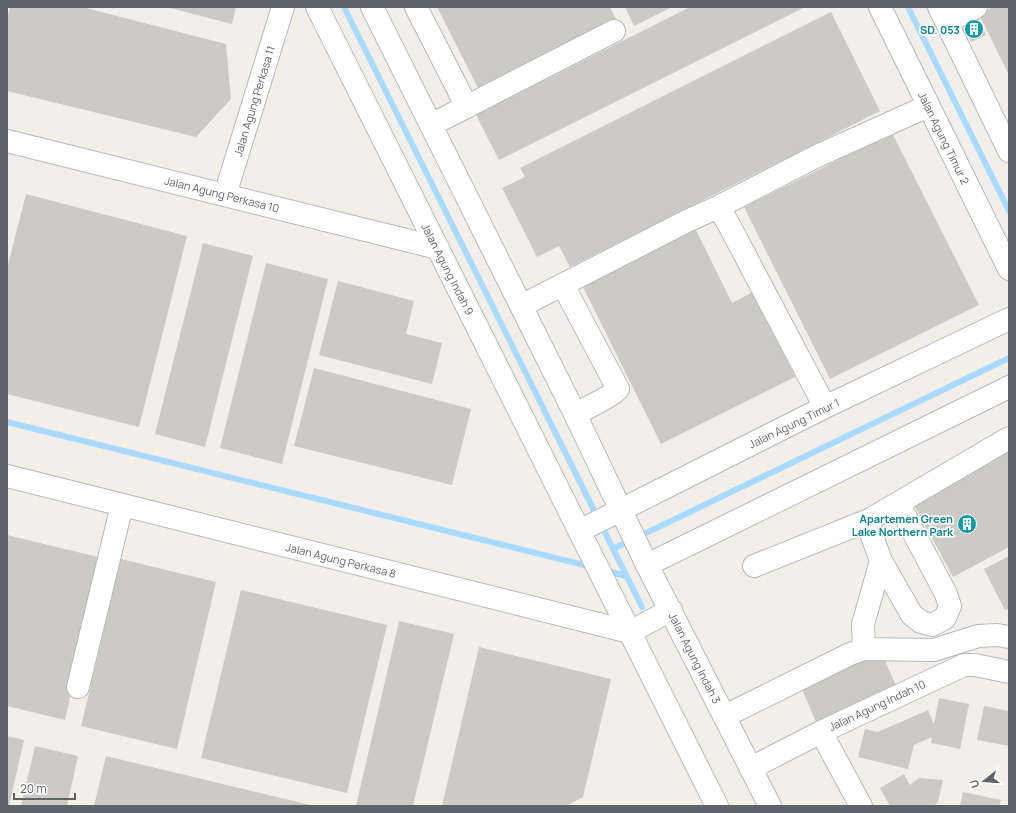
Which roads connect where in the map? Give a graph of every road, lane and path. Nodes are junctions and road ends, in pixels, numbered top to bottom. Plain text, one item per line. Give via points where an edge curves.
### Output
1 (283, 7) edge
2 (317, 7) edge
3 (372, 7) edge
4 (416, 7) edge
5 (880, 7) edge
6 (976, 7) edge
7 (943, 15) edge
8 (614, 31) dead end
9 (928, 106) junction
10 (467, 107) junction
11 (431, 125) junction
12 (7, 141) edge
13 (1009, 152) edge
14 (225, 195) junction
15 (718, 207) junction
16 (438, 248) junction
17 (1009, 269) edge
18 (563, 284) junction
19 (521, 306) junction
20 (1009, 319) edge
21 (1009, 388) edge
22 (825, 407) junction
23 (575, 414) junction
24 (1009, 438) edge
25 (7, 476) edge
26 (898, 503) junction
27 (122, 505) junction
28 (620, 514) junction
29 (868, 520) junction
30 (586, 527) junction
31 (645, 560) junction
32 (881, 561) junction
33 (754, 566) dead end
34 (671, 610) junction
35 (630, 632) junction
36 (1009, 637) edge
37 (864, 649) junction
38 (1009, 672) edge
39 (78, 687) dead end
40 (725, 716) junction
41 (821, 732) junction
42 (751, 768) junction
43 (717, 806) edge
44 (770, 806) edge
45 (861, 806) edge

1 - 14 street, Jalan Agung Perkasa 11
2 - 16 street, Jalan Agung Indah 9
3 - 11 street
4 - 10 street
5 - 9 street, Jalan Agung Timur 2
6 - 7 street
7 - 13 street
8 - 10 street
9 - 15 street via 817,156
9 - 17 street, Jalan Agung Timur 2
10 - 11 street
11 - 19 street
12 - 14 street, Jalan Agung Perkasa 10
14 - 16 street, Jalan Agung Perkasa 10
15 - 18 street
15 - 22 street
16 - 30 street, Jalan Agung Indah 9
18 - 19 street
18 - 23 street via 618,389
19 - 23 street
20 - 22 street, Jalan Agung Timur 1
21 - 31 street
22 - 28 street, Jalan Agung Timur 1
23 - 28 street
24 - 26 street
25 - 27 street, Jalan Agung Perkasa 8
26 - 29 street
26 - 32 street via 946,594 950,606 944,618 932,625 921,622 912,615
27 - 35 street, Jalan Agung Perkasa 8
27 - 39 street
28 - 30 street, Jalan Agung Timur 1
28 - 31 street, Jalan Agung Indah 3
29 - 32 street
29 - 33 street
30 - 35 street via 599,570
31 - 34 street, Jalan Agung Indah 3
32 - 37 street via 863,624
34 - 35 street
34 - 40 street, Jalan Agung Indah 3
35 - 43 street
36 - 37 street via 978,636 934,650
37 - 40 street
38 - 41 street, Jalan Agung Indah 10 via 964,665
40 - 42 street, Jalan Agung Indah 3
41 - 42 street, Jalan Agung Indah 10
41 - 45 street
42 - 44 street, Jalan Agung Indah 3

